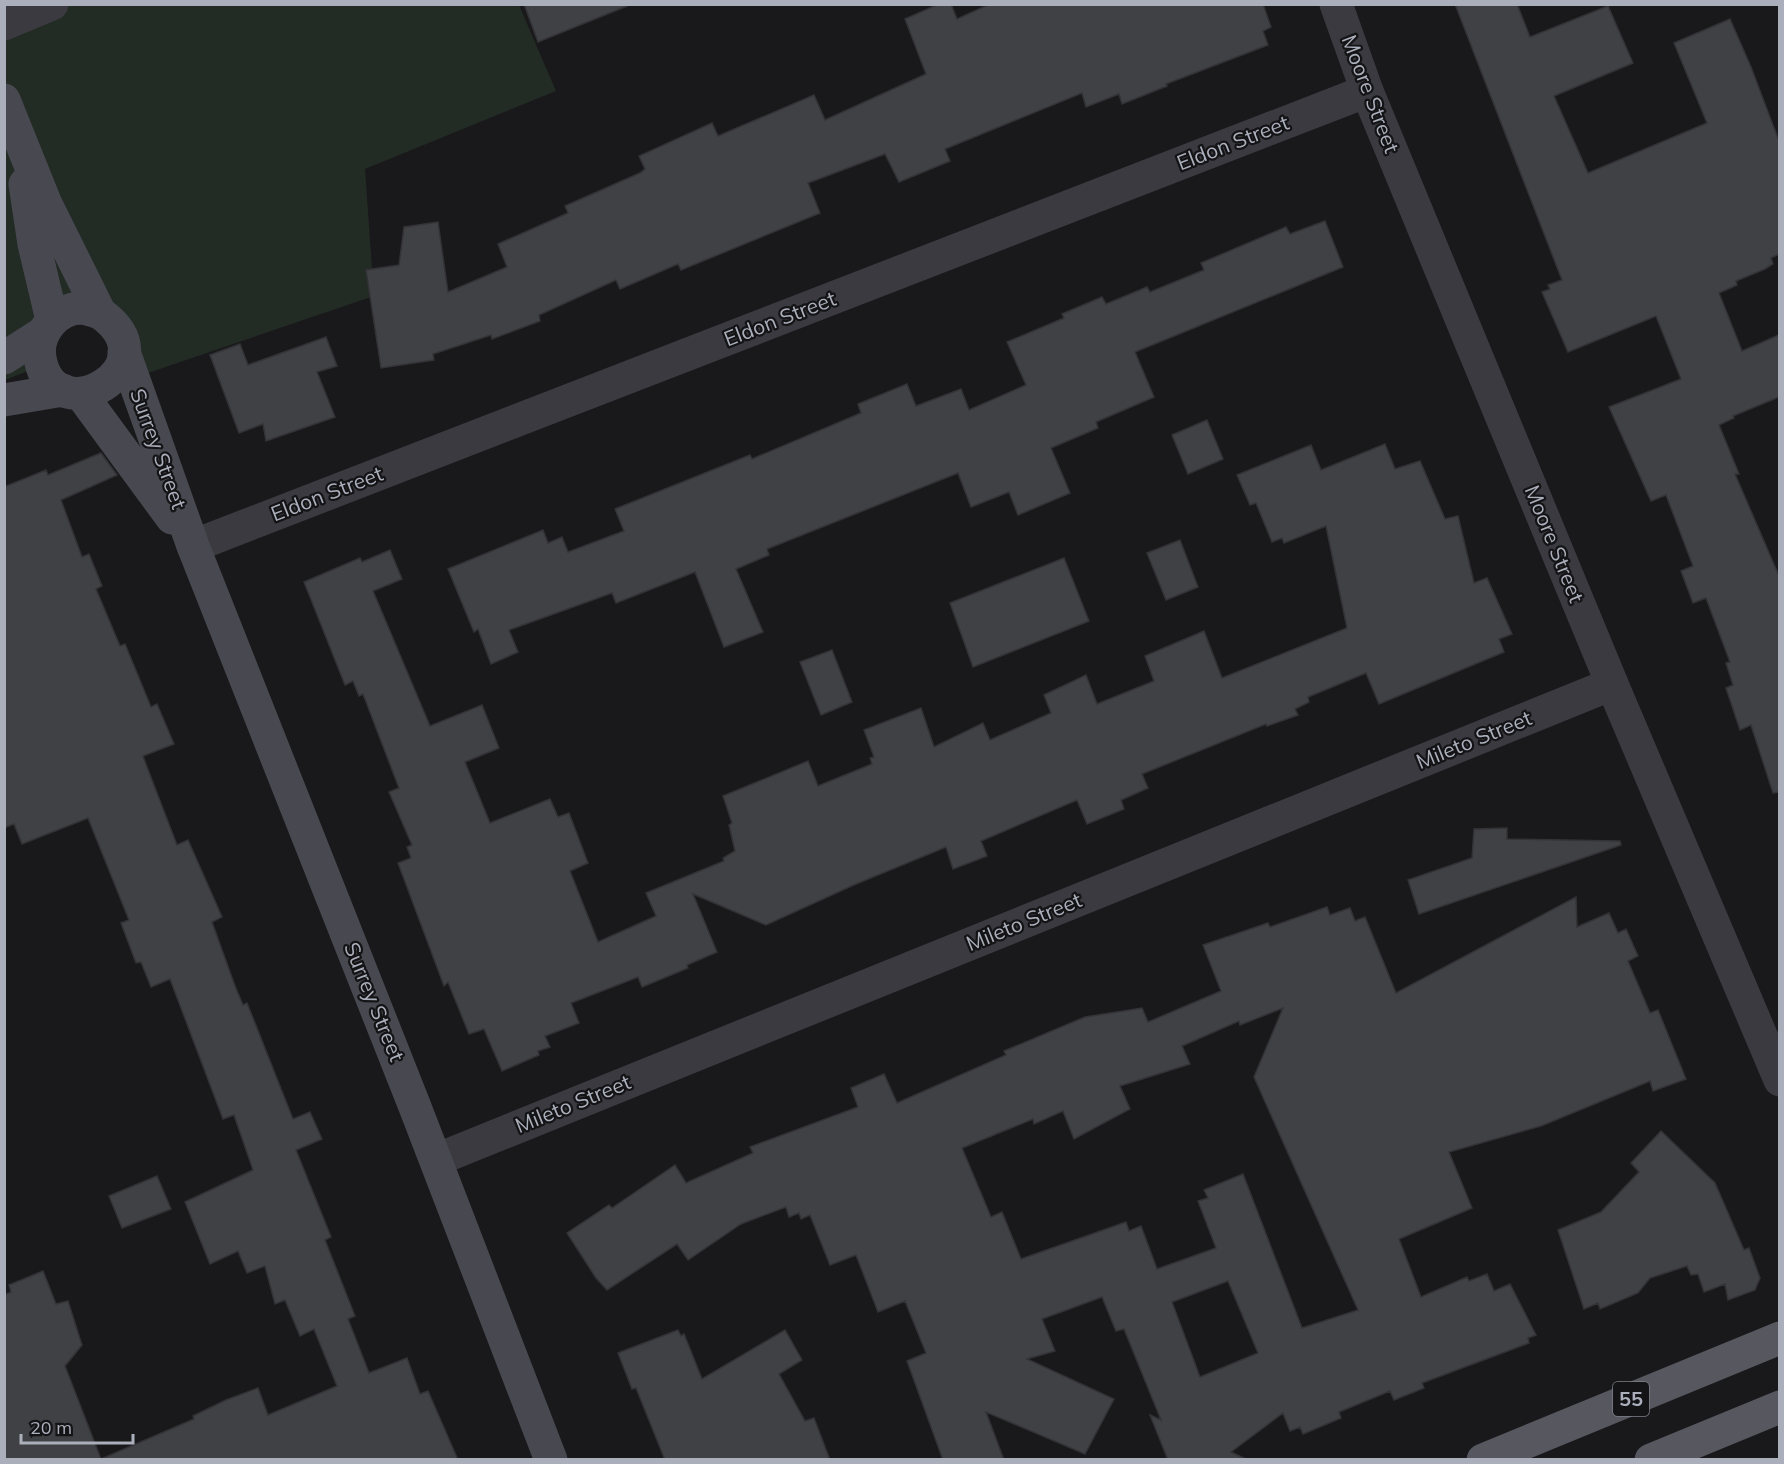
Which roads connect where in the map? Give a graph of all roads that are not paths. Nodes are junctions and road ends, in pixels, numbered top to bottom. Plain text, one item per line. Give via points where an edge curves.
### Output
1 (52, 4) edge
2 (1336, 4) edge
3 (4, 24) edge
4 (1367, 91) junction
5 (4, 100) edge
6 (17, 134) junction
7 (100, 313) junction
8 (47, 327) junction
9 (124, 352) junction
10 (4, 358) edge
11 (72, 392) junction
12 (4, 400) edge
13 (193, 546) junction
14 (1612, 684) junction
15 (1779, 1080) edge
16 (435, 1160) junction
17 (1779, 1338) edge
18 (1779, 1407) edge
19 (551, 1460) edge
20 (1483, 1460) edge
21 (1651, 1460) edge

1 - 3 street
2 - 4 street, Moore Street
4 - 13 street, Eldon Street
4 - 14 street, Moore Street
5 - 6 street
6 - 7 street via 45,202
6 - 8 street
7 - 8 street via 82,308 67,311
7 - 9 street via 112,321 122,337
8 - 10 street
8 - 11 street via 39,351 41,366 51,381
9 - 11 street via 120,370 111,381 95,392
9 - 13 street, Surrey Street
11 - 12 street
11 - 13 street, Surrey Street
13 - 16 street, Surrey Street
14 - 15 street, Moore Street
14 - 16 street, Mileto Street
16 - 19 street, Surrey Street
17 - 20 main road, 55
18 - 21 main road

